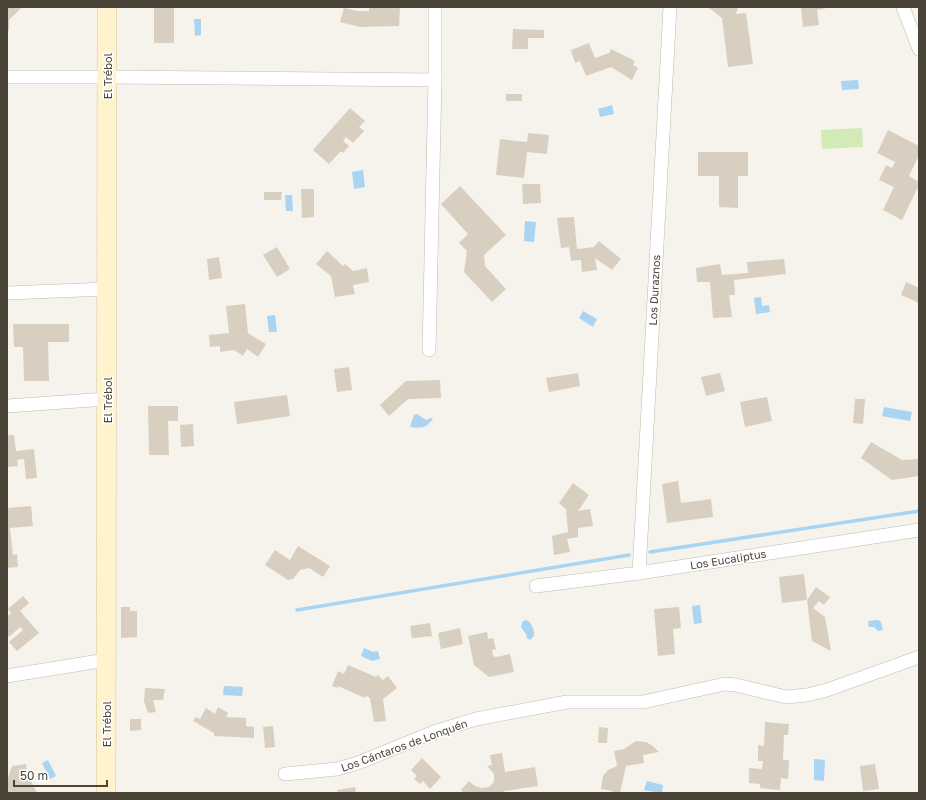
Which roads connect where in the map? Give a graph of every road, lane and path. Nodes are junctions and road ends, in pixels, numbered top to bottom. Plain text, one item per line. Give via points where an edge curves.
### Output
1 (107, 7) edge
2 (435, 7) edge
3 (670, 7) edge
4 (903, 7) edge
5 (919, 49) edge
6 (107, 76) junction
7 (7, 77) edge
8 (435, 80) junction
9 (107, 289) junction
10 (7, 293) edge
11 (429, 350) dead end
12 (107, 399) junction
13 (7, 406) edge
14 (919, 530) edge
15 (638, 573) junction
16 (536, 586) dead end
17 (919, 657) edge
18 (106, 660) junction
19 (7, 676) edge
20 (285, 774) dead end
21 (106, 793) edge

1 - 6 main road, El Trébol
2 - 8 street
3 - 15 street, Los Duraznos
4 - 5 street
6 - 7 street
6 - 8 street
6 - 9 main road, El Trébol
8 - 11 street
9 - 10 street
9 - 12 main road, El Trébol
12 - 13 street
12 - 18 main road, El Trébol
14 - 15 street, Los Eucaliptus
15 - 16 street, Los Eucaliptus
17 - 20 street, Los Cántaros de Lonquén via 807,695 786,697 725,684 642,702 567,702 460,723 337,769
18 - 19 street
18 - 21 main road, El Trébol

